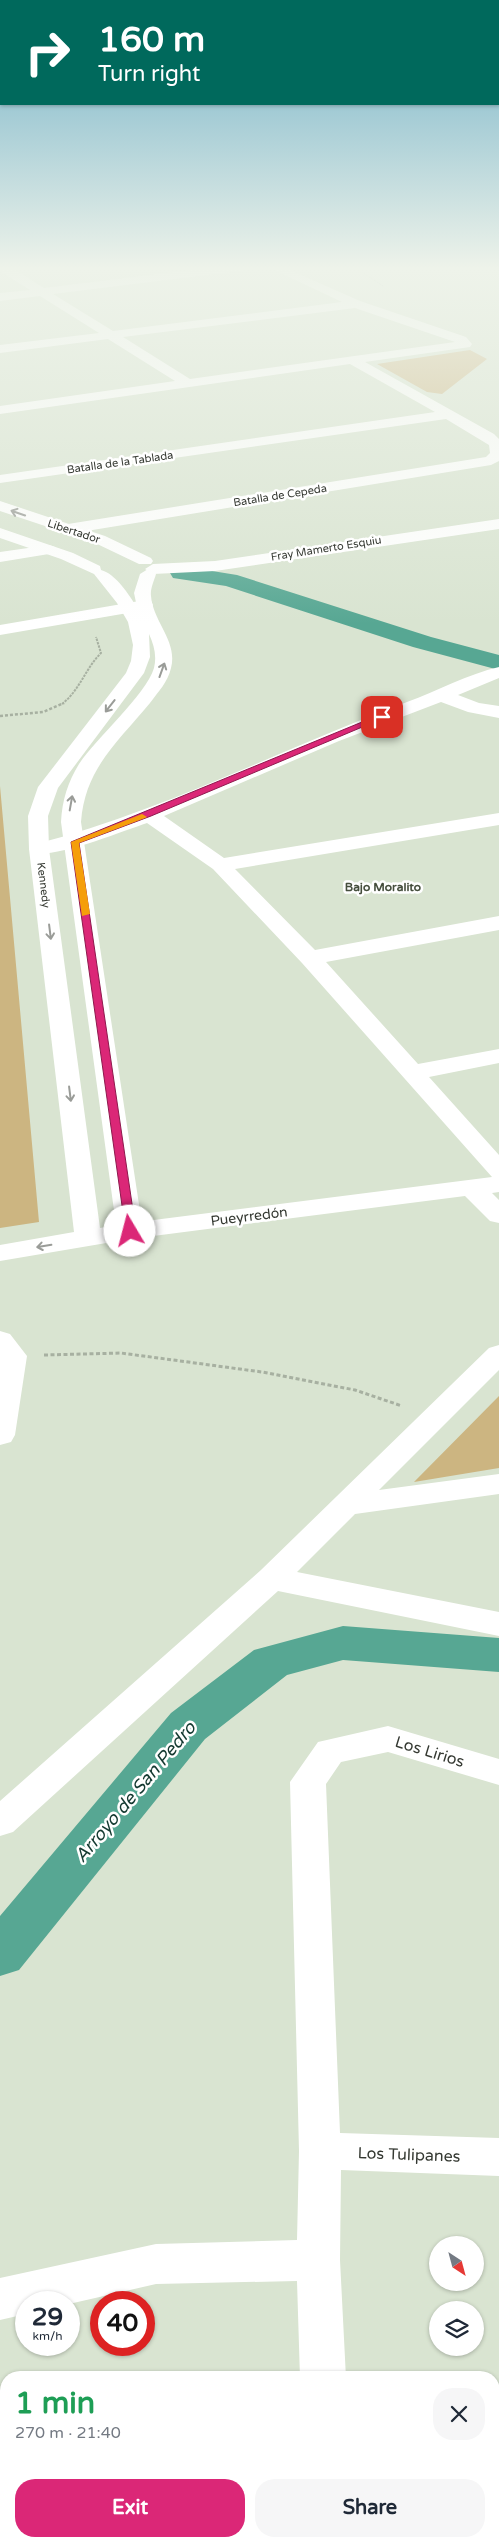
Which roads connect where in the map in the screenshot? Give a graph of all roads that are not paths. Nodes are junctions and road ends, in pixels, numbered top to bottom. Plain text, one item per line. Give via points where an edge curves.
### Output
1 (175, 386) edge
2 (399, 386) edge
3 (0, 410) edge
4 (449, 414) junction
5 (0, 479) edge
6 (0, 506) edge
7 (499, 524) edge
8 (68, 529) junction
9 (0, 533) edge
10 (49, 550) junction
11 (0, 557) edge
12 (149, 568) junction
13 (97, 572) junction
14 (137, 606) junction
15 (0, 630) edge
16 (498, 661) edge
17 (442, 689) junction
18 (499, 712) edge
19 (148, 814) junction
20 (499, 819) edge
21 (75, 842) junction
22 (39, 849) junction
23 (220, 865) junction
24 (499, 922) edge
25 (310, 958) junction
26 (499, 1056) edge
27 (411, 1073) junction
28 (499, 1171) edge
29 (499, 1184) edge
30 (472, 1188) junction
31 (499, 1214) edge
32 (130, 1231) junction
33 (88, 1239) junction
34 (0, 1253) edge
35 (7, 1348) edge
36 (499, 1354) edge
37 (0, 1435) edge
38 (499, 1484) edge
39 (346, 1505) junction
40 (272, 1578) junction
41 (499, 1624) edge
42 (499, 1772) edge
43 (0, 1822) edge
44 (320, 2151) junction
45 (499, 2157) edge
46 (318, 2260) junction
47 (0, 2299) edge
48 (323, 2371) edge

1 - 3 street
2 - 4 street
4 - 5 street, Batalla de la Tablada
4 - 8 street, Batalla de Cepeda via 496,444 497,454 491,461
8 -> 6 street, Libertador
7 - 12 street, Fray Mamerto Esquiu via 414,534 215,566
8 - 12 street, Libertador via 117,546
9 - 10 street, Libertador
10 - 11 street
10 - 13 street, Libertador
12 - 13 street, Libertador via 115,559 100,563
12 - 14 street, Kennedy
13 - 14 street, Kennedy
14 - 15 street
21 -> 14 street, Kennedy via 70,828 70,805 75,787 85,770 157,682 164,664 162,641
14 -> 22 street, Kennedy via 142,656 136,671 48,787 38,816
16 - 17 street
16 - 17 street via 461,688
17 - 18 street via 475,708
17 - 19 street
19 - 21 street
19 - 23 street
20 - 23 street
21 - 22 street
21 - 32 street, Kennedy
22 -> 33 street, Kennedy
23 - 25 street
24 - 25 street
25 - 27 street
26 - 27 street
27 - 28 street
29 - 30 street, Pueyrredón
30 - 31 street
30 - 32 street, Pueyrredón
32 - 33 street, Pueyrredón
33 -> 34 street, Pueyrredón
35 - 37 street
36 - 39 street
38 - 39 street
39 - 40 street
40 - 41 street
40 - 43 street
42 - 44 street, Los Lirios via 388,1739 330,1751 308,1782
44 - 45 street, Los Tulipanes
44 - 46 street
46 - 47 street via 156,2264
46 - 48 street

